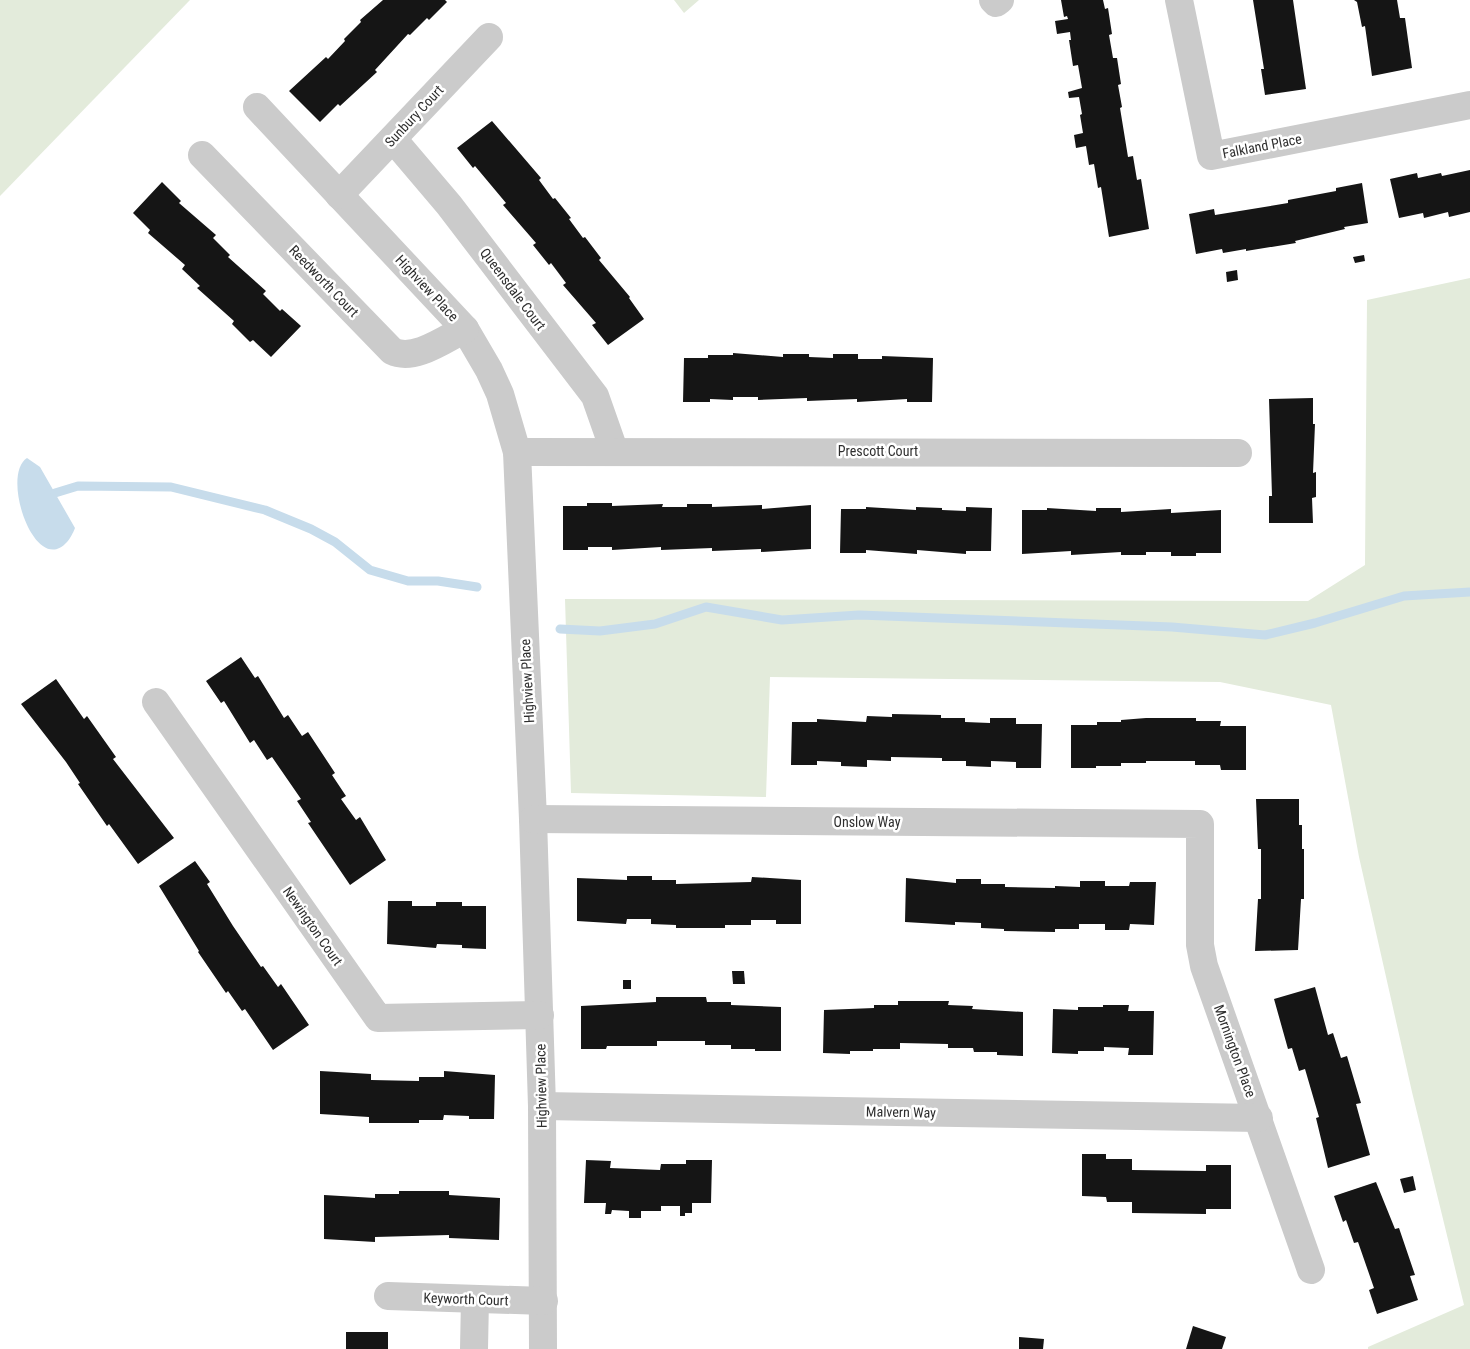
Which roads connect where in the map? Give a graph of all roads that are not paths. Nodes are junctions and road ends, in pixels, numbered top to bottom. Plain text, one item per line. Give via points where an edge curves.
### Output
1 (993, 0) edge
2 (1000, 0) edge
3 (1179, 0) edge
4 (489, 37) dead end
5 (1470, 105) edge
6 (257, 107) dead end
7 (393, 139) junction
8 (202, 155) dead end
9 (340, 196) junction
10 (465, 329) junction
11 (614, 450) junction
12 (517, 452) junction
13 (1238, 453) dead end
14 (156, 702) dead end
15 (534, 819) junction
16 (1200, 824) joint
17 (540, 1015) junction
18 (542, 1106) junction
19 (1260, 1118) junction
20 (1311, 1270) dead end
21 (388, 1296) dead end
22 (475, 1299) junction
23 (544, 1301) junction
24 (474, 1349) edge
25 (543, 1349) edge

1 - 2 street via 996,3
3 - 5 street, Falkland Place via 1211,156
4 - 7 street, Sunbury Court
6 - 9 street, Highview Place
7 - 9 street, Sunbury Court
7 - 11 street, Queensdale Court via 449,205 595,396
8 - 10 street, Reedworth Court via 392,351 412,353
9 - 10 street, Highview Place
10 - 12 street, Highview Place via 500,394
11 - 12 street, Prescott Court
11 - 13 street, Prescott Court
12 - 15 street, Highview Place
14 - 17 street, Newington Court via 378,1018
15 - 16 street, Onslow Way
15 - 17 street, Highview Place
16 - 19 street, Mornington Place via 1200,946 1204,966
17 - 18 street, Highview Place
18 - 19 street, Malvern Way
18 - 23 street, Highview Place
19 - 20 street, Mornington Place
21 - 22 street, Keyworth Court
22 - 23 street, Keyworth Court
22 - 24 street
23 - 25 street, Highview Place

